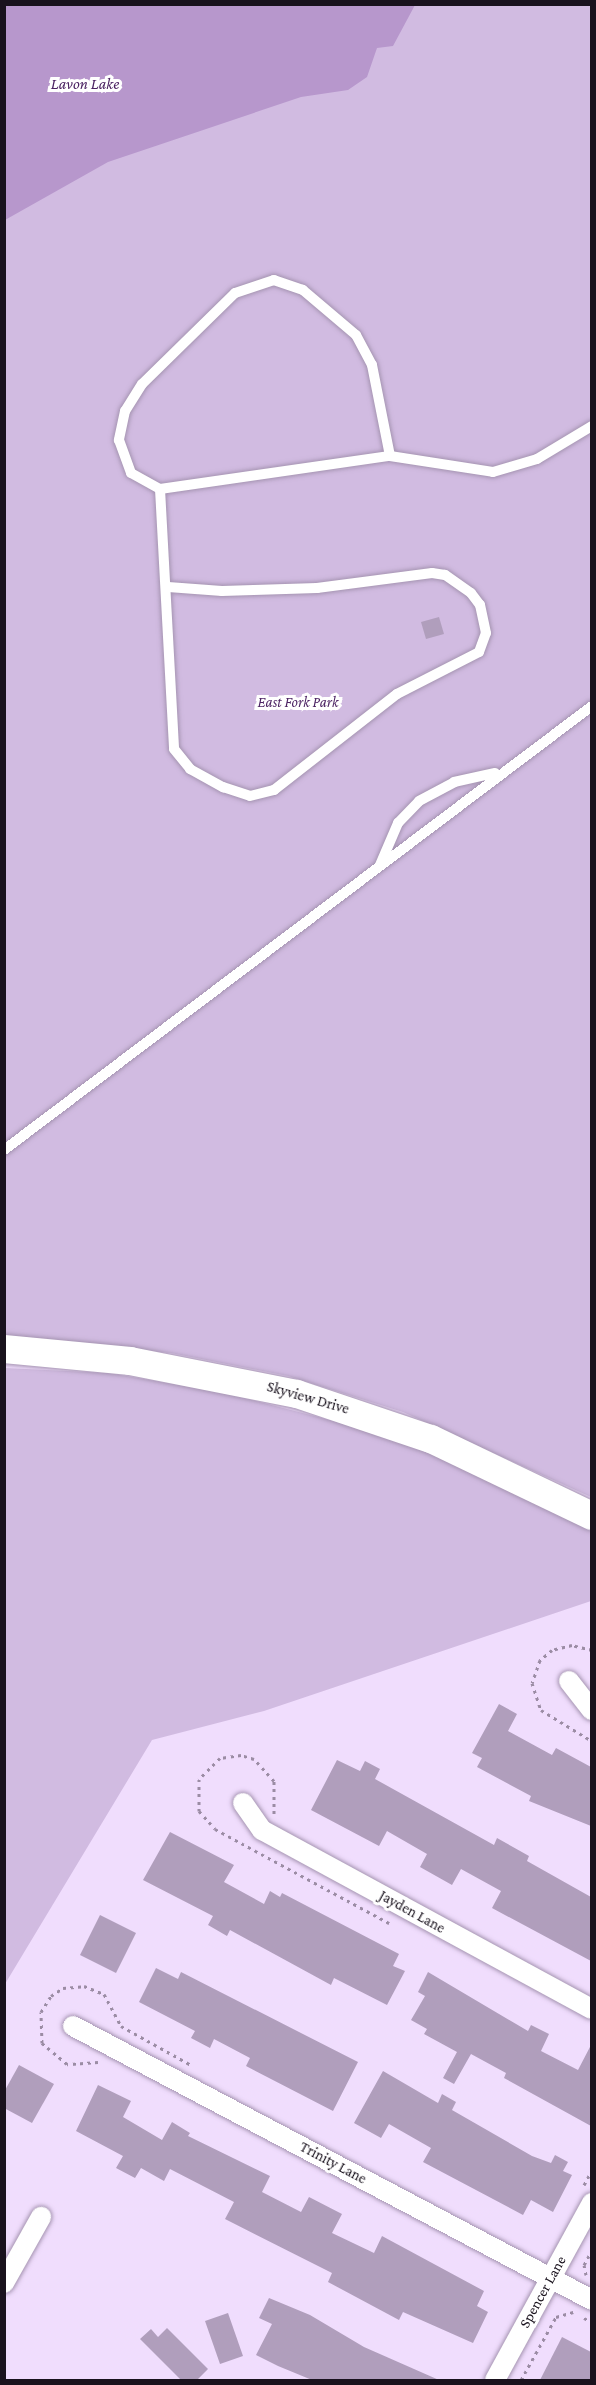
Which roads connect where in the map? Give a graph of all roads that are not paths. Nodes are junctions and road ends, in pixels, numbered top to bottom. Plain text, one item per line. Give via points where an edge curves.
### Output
1 (591, 426) edge
2 (390, 456) junction
3 (160, 489) junction
4 (168, 587) junction
5 (591, 706) edge
6 (501, 771) junction
7 (380, 865) junction
8 (4, 1150) edge
9 (4, 1349) edge
10 (591, 1516) edge
11 (569, 1681) dead end
12 (591, 1710) edge
13 (243, 1803) dead end
14 (591, 2009) edge
15 (73, 2026) dead end
16 (591, 2204) edge
17 (41, 2217) dead end
18 (551, 2278) junction
19 (4, 2283) edge
20 (591, 2300) edge
21 (495, 2380) edge

1 - 2 lane via 537,459 493,472
2 - 3 lane
2 - 3 lane via 372,365 356,335 303,290 274,280 260,282 226,302 142,384 125,411 119,440 123,463 139,480
3 - 4 lane
4 - 4 lane via 174,749 190,769 250,796 274,790 397,694 479,652 486,633 480,605 471,593 445,575 432,573 296,589 222,591
5 - 6 lane
6 - 7 lane
6 - 7 lane via 454,782 419,801 398,823
7 - 8 lane
9 - 10 street, Skyview Drive via 130,1361 297,1394 431,1439
11 - 12 street
13 - 14 street, Jayden Lane via 262,1830
15 - 18 street, Trinity Lane
16 - 18 street, Spencer Lane
17 - 19 street
18 - 20 street, Trinity Lane
18 - 21 street, Spencer Lane

